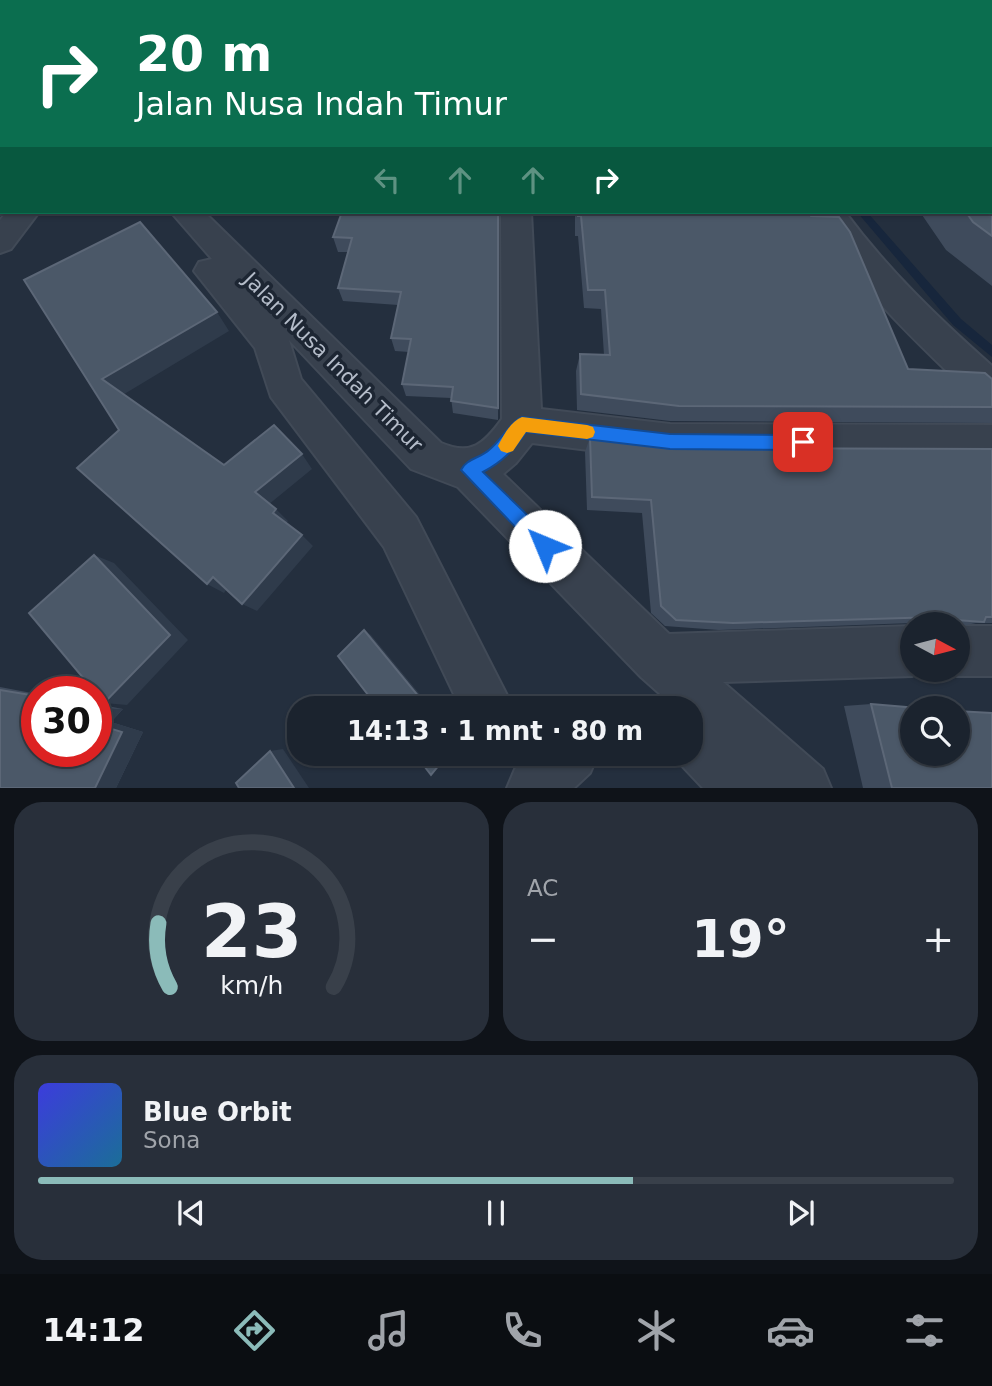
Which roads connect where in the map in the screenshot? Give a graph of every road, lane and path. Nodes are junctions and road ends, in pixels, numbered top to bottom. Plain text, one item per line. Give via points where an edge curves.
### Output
1 (22, 214) edge
2 (162, 214) edge
3 (188, 214) edge
4 (516, 214) edge
5 (830, 214) edge
6 (0, 241) edge
7 (992, 389) edge
8 (522, 424) junction
9 (992, 443) edge
10 (470, 470) junction
11 (900, 651) edge
12 (970, 651) edge
13 (992, 651) edge
14 (659, 659) junction
15 (482, 696) edge
16 (703, 750) edge
17 (742, 788) edge
18 (804, 788) edge

1 - 6 street
2 - 15 street via 272,342 284,386 400,533
3 - 10 street, Jalan Nusa Indah Timur via 426,456 448,468
4 - 8 street
5 - 7 street via 872,271
8 - 9 street via 670,442
8 - 10 street via 492,459
10 - 14 street
11 - 14 street
12 - 13 street
14 - 18 street
16 - 17 street

